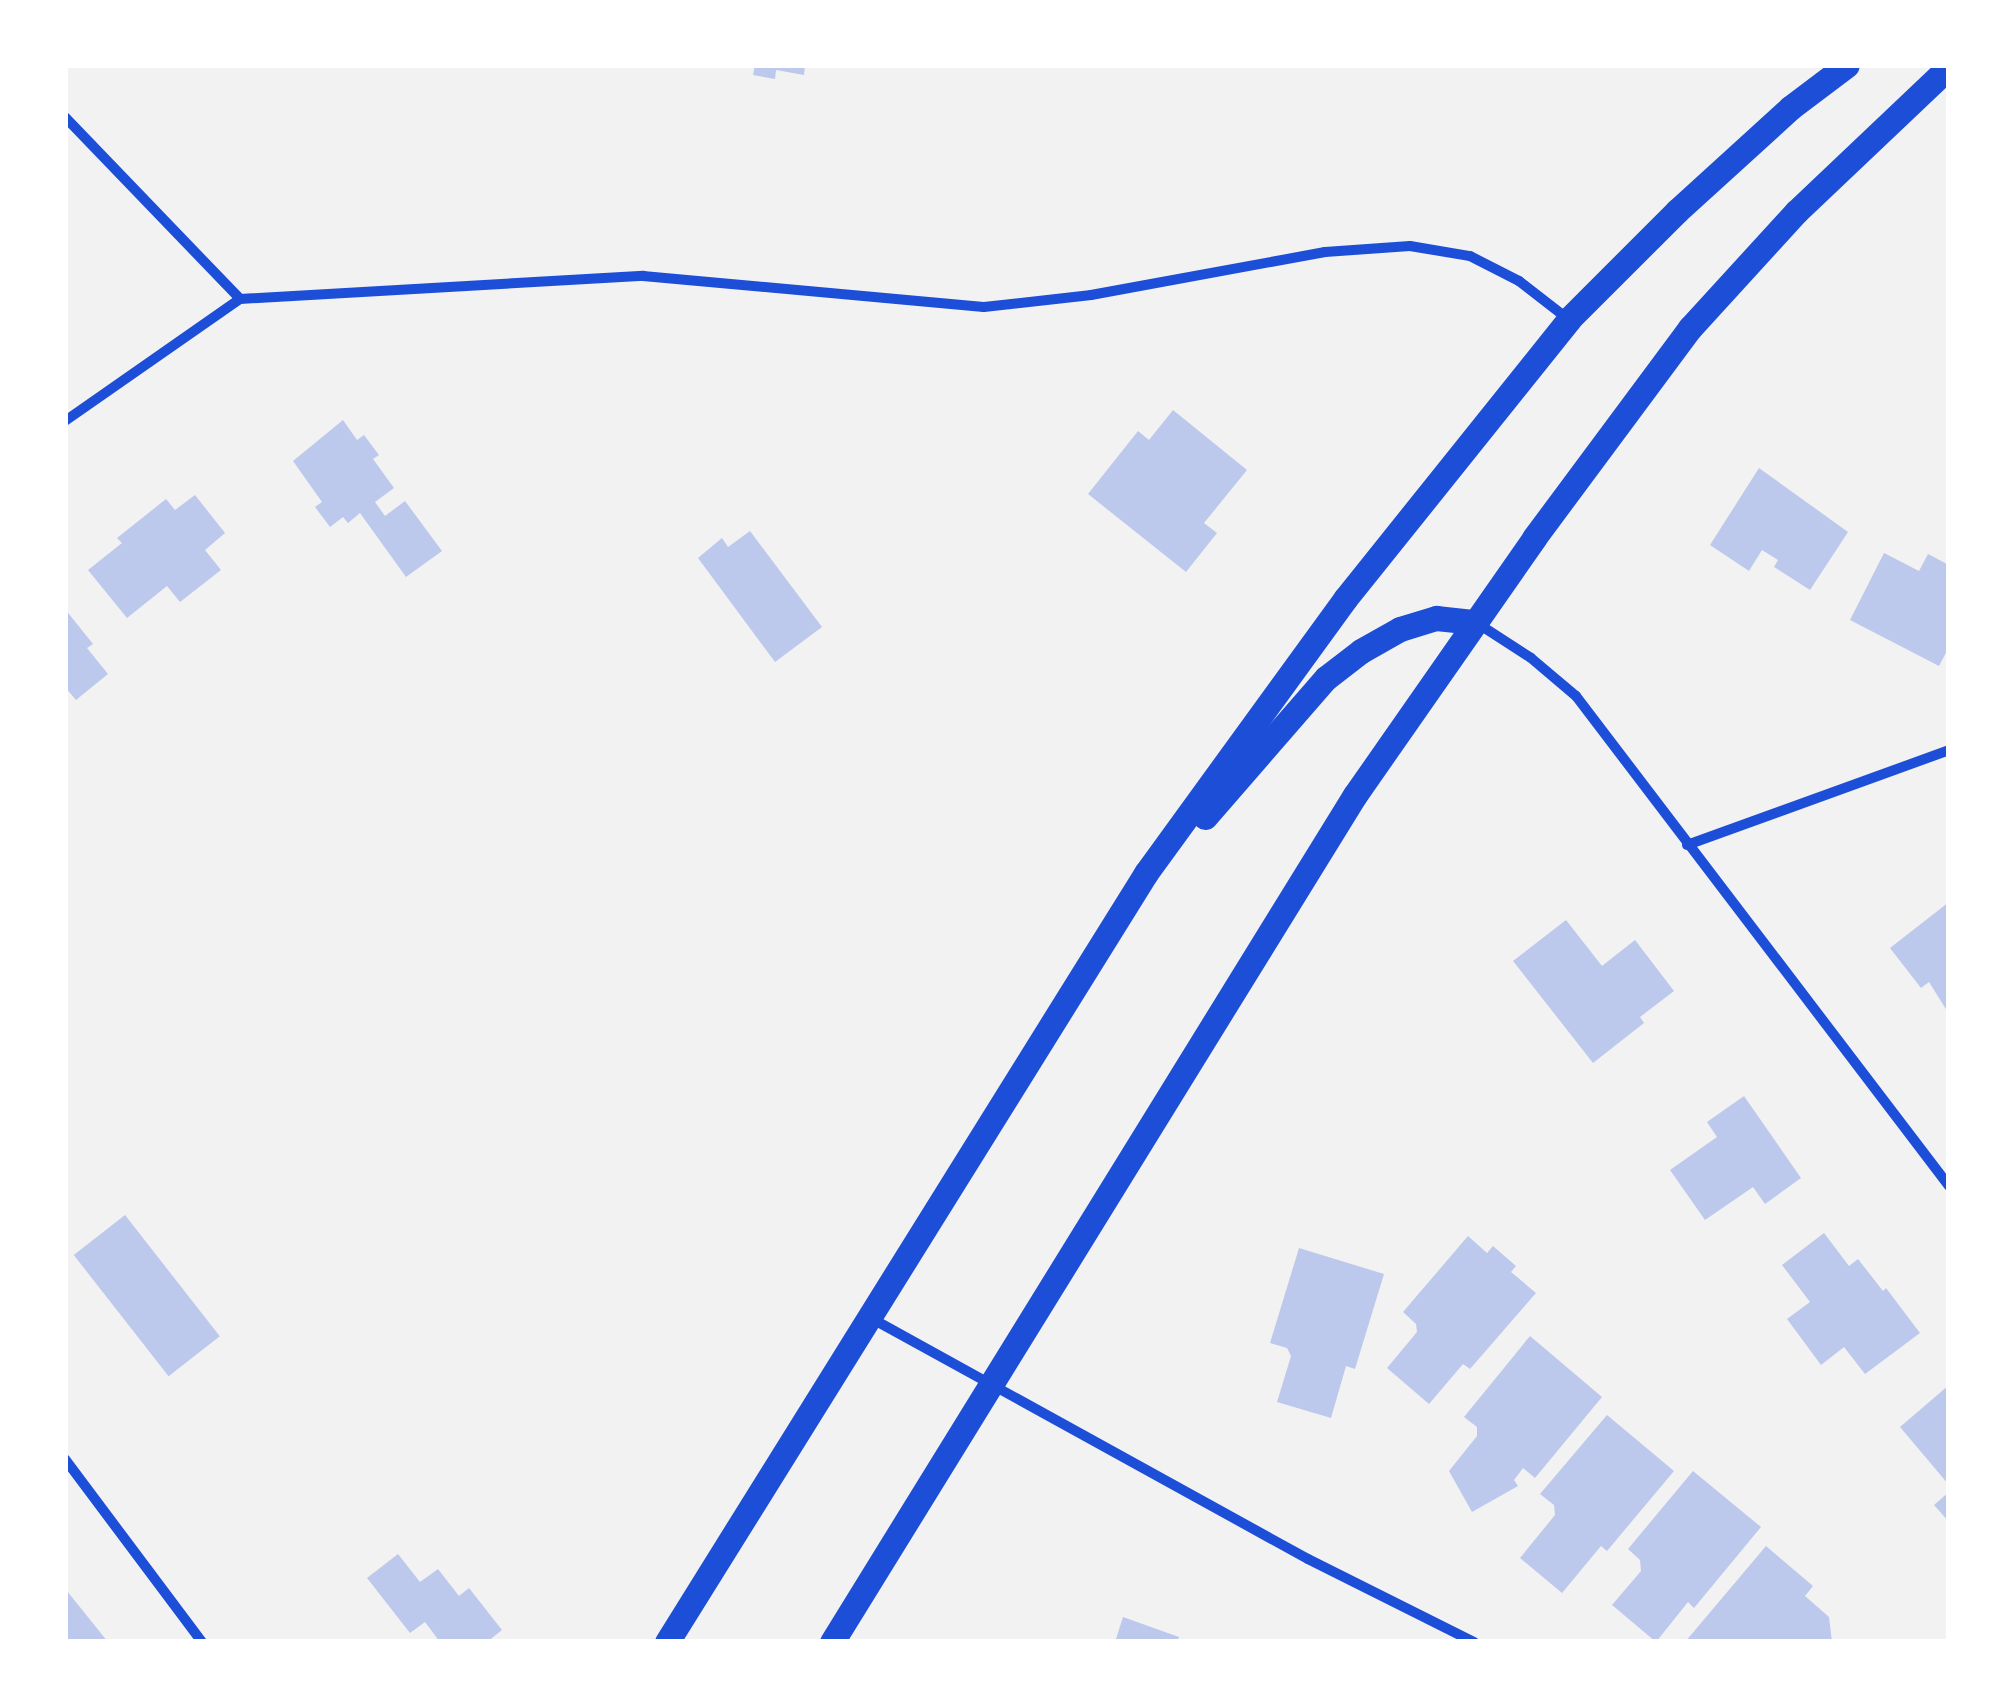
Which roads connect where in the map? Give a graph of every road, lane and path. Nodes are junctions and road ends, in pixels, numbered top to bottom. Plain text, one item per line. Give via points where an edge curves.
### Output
1 (1847, 65) edge
2 (1949, 67) edge
3 (65, 117) edge
4 (240, 299) junction
5 (1568, 319) junction
6 (65, 421) edge
7 (1475, 622) junction
8 (1949, 750) edge
9 (1687, 845) junction
10 (1107, 935) junction
11 (1949, 1186) edge
12 (868, 1317) junction
13 (992, 1384) junction
14 (65, 1459) edge
15 (202, 1642) edge
16 (668, 1642) edge
17 (832, 1642) edge
18 (1474, 1642) edge

1 - 5 main road via 1691,198
2 - 7 main road via 1796,212 1690,328
3 - 4 street
4 - 5 street via 643,276 984,307 1091,295 1325,252 1410,246 1470,256 1519,281
4 - 6 street
5 - 10 main road via 1345,599
7 - 9 street via 1576,696
7 - 10 main road via 1436,618 1400,629 1326,678
7 - 13 main road via 1355,795
8 - 9 street
9 - 11 street
10 - 12 main road
12 - 13 street
12 - 16 main road
13 - 17 main road
13 - 18 street via 1308,1559
14 - 15 street

